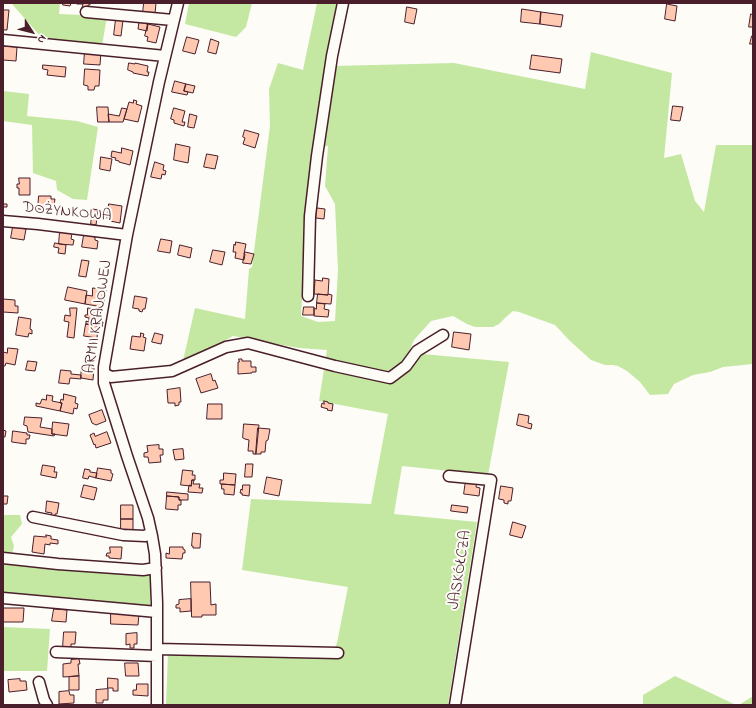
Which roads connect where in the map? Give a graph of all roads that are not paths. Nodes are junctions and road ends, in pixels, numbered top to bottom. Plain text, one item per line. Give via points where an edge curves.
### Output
1 (178, 3) edge
2 (343, 3) edge
3 (86, 12) dead end
4 (173, 20) junction
5 (3, 40) edge
6 (165, 56) junction
7 (3, 221) edge
8 (127, 235) junction
9 (308, 296) dead end
10 (444, 335) dead end
11 (104, 373) junction
12 (449, 476) dead end
13 (33, 517) dead end
14 (151, 533) junction
15 (3, 558) edge
16 (156, 568) junction
17 (3, 598) edge
18 (157, 612) junction
19 (56, 652) dead end
20 (157, 652) junction
21 (338, 653) dead end
22 (39, 682) dead end
23 (47, 705) edge
24 (157, 705) edge
25 (455, 705) edge

1 - 4 street, ARMII KRAJOWEJ
2 - 9 street via 317,156 310,216
3 - 4 street
4 - 6 street, ARMII KRAJOWEJ
5 - 6 street
6 - 8 street, ARMII KRAJOWEJ
7 - 8 street, DOŻYNKOWA
8 - 11 street, ARMII KRAJOWEJ
10 - 11 street via 418,351 406,366 390,378 248,343 226,347 172,371 111,377
11 - 14 street, ARMII KRAJOWEJ via 104,383
12 - 25 street, JASKÓŁCZA via 491,480
13 - 14 street via 123,535 146,536
14 - 16 street, ARMII KRAJOWEJ
15 - 16 street via 143,570
16 - 18 street, ARMII KRAJOWEJ
17 - 18 street
18 - 20 street, ARMII KRAJOWEJ
19 - 20 street
20 - 21 street
20 - 24 street, ARMII KRAJOWEJ
22 - 23 street

